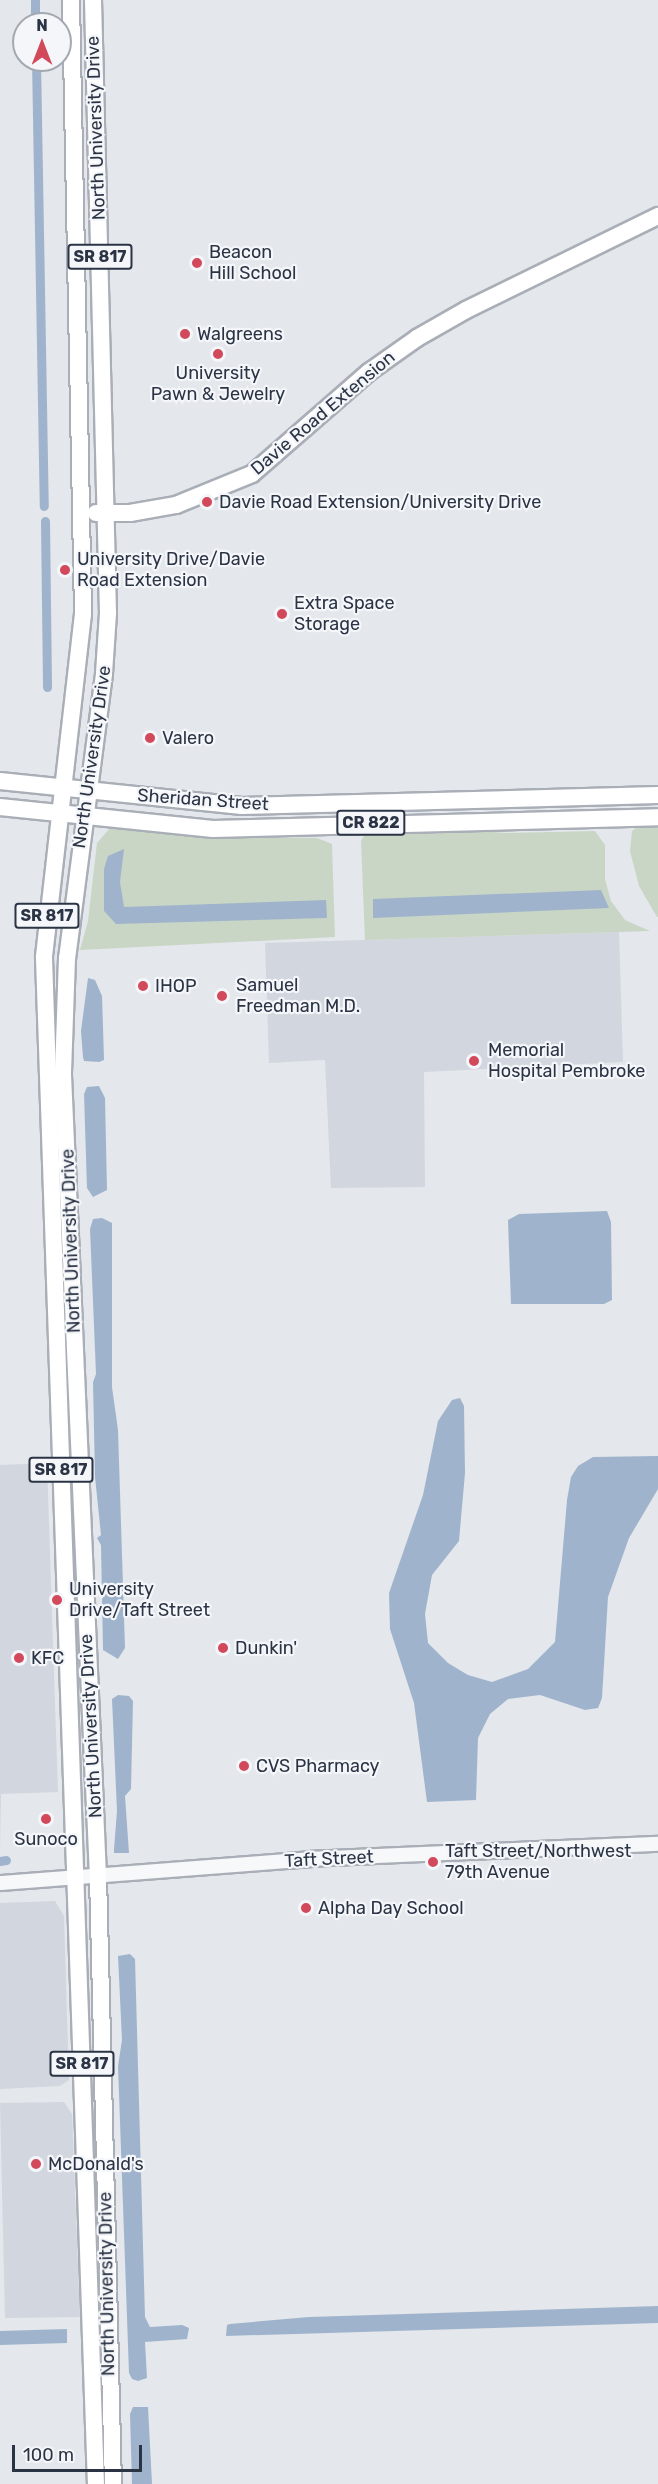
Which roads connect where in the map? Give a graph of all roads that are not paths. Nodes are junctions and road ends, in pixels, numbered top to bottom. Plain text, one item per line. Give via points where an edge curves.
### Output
1 (71, 0) edge
2 (93, 0) edge
3 (74, 105) junction
4 (658, 216) edge
5 (99, 247) junction
6 (83, 511) junction
7 (106, 514) junction
8 (0, 781) edge
9 (63, 786) junction
10 (88, 790) junction
11 (658, 795) edge
12 (0, 807) edge
13 (59, 813) junction
14 (84, 816) junction
15 (658, 818) edge
16 (658, 1844) edge
17 (98, 1876) junction
18 (75, 1877) junction
19 (0, 1883) edge
20 (96, 2484) edge
21 (114, 2484) edge

1 - 3 main road, North University Drive / SR 817
2 - 5 main road, North University Drive / SR 817
3 - 5 main road via 82,111 86,124 89,211
3 - 6 main road, North University Drive / SR 817
4 - 7 main road, Davie Road Extension via 475,305 417,338 369,372 252,474 176,505
5 - 7 main road, North University Drive / SR 817
6 - 7 main road, Davie Road Extension
6 - 9 main road, North University Drive / SR 817 via 80,665
7 - 10 main road, North University Drive / SR 817 via 107,634
8 - 9 main road, Sheridan Street / CR 822
9 - 10 main road, Sheridan Street / CR 822
9 - 13 main road, North University Drive / SR 817
10 - 11 main road, Sheridan Street / CR 822 via 242,806
10 - 14 main road, North University Drive / SR 817
12 - 13 main road, Sheridan Street / CR 822
13 - 14 main road, Sheridan Street / CR 822
13 - 18 main road, North University Drive / SR 817 via 44,968
14 - 15 main road, Sheridan Street / CR 822 via 213,829
14 - 17 main road, North University Drive / SR 817 via 67,958 63,1075
16 - 17 street, Taft Street via 309,1859
17 - 18 street, Taft Street
17 - 21 main road, North University Drive / SR 817
18 - 19 street, Taft Street
18 - 20 main road, North University Drive / SR 817

